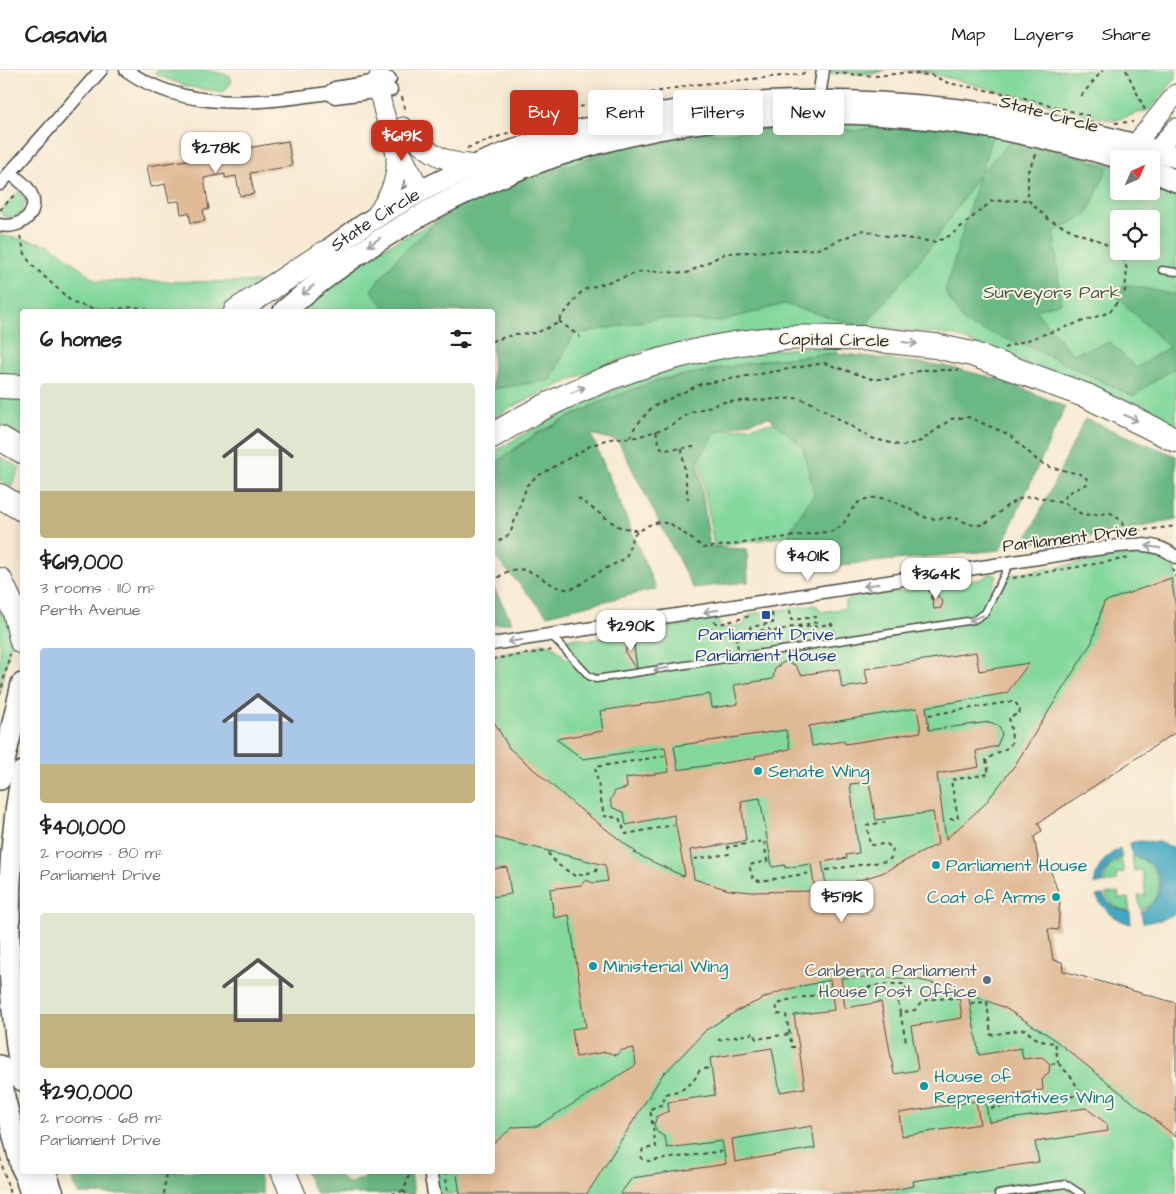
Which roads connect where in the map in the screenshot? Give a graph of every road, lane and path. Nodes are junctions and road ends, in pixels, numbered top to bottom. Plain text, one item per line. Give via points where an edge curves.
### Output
1 (101, 70) edge
2 (126, 70) edge
3 (1103, 70) edge
4 (1126, 70) edge
5 (826, 74) edge
6 (387, 82) edge
7 (822, 90) edge
8 (1176, 94) edge
9 (1081, 96) dead end
10 (844, 104) edge
11 (773, 107) edge
12 (1093, 117) dead end
13 (1152, 117) junction
14 (1113, 123) dead end
15 (400, 124) junction
16 (1176, 128) edge
17 (1138, 141) junction
18 (1132, 150) edge
19 (1037, 153) dead end
20 (1110, 154) edge
21 (1162, 155) edge
22 (469, 164) junction
23 (10, 172) junction
24 (1160, 174) edge
25 (1176, 181) edge
26 (0, 184) edge
27 (426, 186) junction
28 (1028, 200) junction
29 (436, 205) junction
30 (374, 218) junction
31 (0, 225) edge
32 (17, 226) junction
33 (323, 254) joint
34 (1162, 270) dead end
35 (1176, 272) edge
36 (96, 309) edge
37 (118, 309) edge
38 (143, 309) edge
39 (244, 309) edge
40 (287, 309) edge
41 (559, 320) junction
42 (580, 337) dead end
43 (495, 340) edge
44 (1001, 350) dead end
45 (962, 370) dead end
46 (0, 386) edge
47 (20, 387) edge
48 (656, 431) junction
49 (495, 434) edge
50 (630, 437) junction
51 (0, 438) edge
52 (1176, 440) edge
53 (694, 448) dead end
54 (682, 449) junction
55 (20, 450) edge
56 (0, 496) edge
57 (578, 498) dead end
58 (688, 499) dead end
59 (1066, 504) junction
60 (20, 508) edge
61 (1176, 526) edge
62 (638, 531) junction
63 (1124, 532) junction
64 (1125, 538) dead end
65 (495, 543) edge
66 (1130, 558) dead end
67 (1173, 561) edge
68 (1010, 563) junction
69 (0, 566) edge
70 (1176, 578) edge
71 (495, 579) edge
72 (0, 580) edge
73 (20, 581) edge
74 (1006, 581) dead end
75 (929, 588) dead end
76 (932, 600) dead end
77 (790, 610) dead end
78 (772, 613) dead end
79 (745, 619) dead end
80 (720, 624) dead end
81 (798, 628) junction
82 (20, 631) edge
83 (770, 632) junction
84 (551, 635) junction
85 (634, 635) dead end
86 (834, 636) dead end
87 (20, 638) edge
88 (495, 644) edge
89 (634, 647) dead end
90 (558, 651) dead end
91 (739, 651) dead end
92 (495, 659) edge
93 (20, 693) edge
94 (0, 695) edge
95 (929, 715) dead end
96 (665, 756) dead end
97 (0, 779) edge
98 (20, 788) edge
99 (887, 820) dead end
100 (946, 820) dead end
101 (674, 826) dead end
102 (548, 852) dead end
103 (694, 859) dead end
104 (598, 865) dead end
105 (826, 870) dead end
106 (811, 873) dead end
107 (844, 991) dead end
108 (827, 993) dead end
109 (958, 998) dead end
110 (971, 1003) dead end
111 (900, 1013) junction
112 (789, 1034) junction
113 (718, 1040) dead end
114 (906, 1041) dead end
115 (795, 1047) dead end
116 (18, 1060) edge
117 (1058, 1062) junction
118 (1051, 1064) dead end
119 (708, 1068) dead end
120 (0, 1074) edge
121 (1081, 1095) junction
122 (1089, 1099) dead end
123 (991, 1108) dead end
124 (5, 1118) edge
125 (724, 1151) dead end
126 (0, 1158) edge
127 (20, 1162) edge
128 (25, 1174) edge
129 (46, 1174) edge
130 (166, 1174) edge
131 (284, 1174) edge
132 (409, 1174) edge
133 (431, 1174) edge
134 (445, 1174) edge
135 (405, 1192) edge
136 (10, 1194) edge
137 (31, 1194) edge
138 (53, 1194) edge
139 (164, 1194) edge
140 (293, 1194) edge
141 (392, 1194) edge
142 (434, 1194) edge
143 (448, 1194) edge
144 (998, 1194) edge
145 (1081, 1194) edge

1 - 23 street
2 - 6 street via 163,89 215,101 270,101
3 - 9 path
4 - 13 path via 1134,92
5 - 7 street
5 - 12 path via 876,76 903,72 931,75 944,82 1017,96
5 - 17 main road, State Circle via 988,97 1040,109
5 - 22 main road, State Circle via 626,108 561,127
6 - 15 street
6 - 15 path
8 - 13 street
10 - 20 main road, State Circle via 955,114 1006,123
11 - 29 main road, State Circle via 698,115 630,129 555,151 506,170
13 - 14 path via 1131,123
13 - 17 street
15 - 22 street via 421,145 444,160
15 - 27 street
15 - 30 street via 396,175 390,194
16 - 21 street
17 - 18 main road
17 - 21 main road, State Circle
19 - 28 path via 1028,171
22 - 27 main road, State Circle
23 - 26 street
23 - 32 street via 28,190 32,200 28,219
24 - 25 main road
27 - 29 main road
27 - 30 main road, State Circle
28 - 41 path via 992,201 951,235 936,242 864,230 818,249 726,252 687,274 643,271 583,290
28 - 44 path via 1048,219 1115,250 1127,269 1124,291 1110,312
29 -> 40 main road, State Circle via 353,256
30 - 33 main road, State Circle
31 - 32 street
32 - 36 path via 26,257 33,266 73,302
33 - 39 highway
34 - 35 lane
37 - 38 path
41 - 42 path
41 - 43 path via 536,333 515,334
45 - 50 path via 924,370 872,379 824,363 701,384 652,408
46 - 47 highway
48 - 50 path
48 - 54 path via 663,450
48 - 59 path via 692,412 724,402 766,399 798,398 871,438 902,446 922,441 951,419 968,417 1010,435 1038,462 1083,475 1088,480 1087,484 1068,493
49 -> 52 highway, Capital Circle, bridge via 534,410 571,393 676,355 788,338 862,338 935,346 972,354 1087,396
50 - 65 path via 608,439 590,446 536,477 527,486 510,534
51 - 55 highway
53 - 54 path
54 - 58 path
56 - 60 highway
57 - 62 path via 617,526
59 - 62 path via 1028,496 1005,507 981,525 956,518 929,518 892,501 873,498 858,501 844,524 832,531 704,548 666,522
59 - 63 path via 1084,515 1111,513 1122,521
61 - 63 path
62 - 71 path via 633,535 626,558 602,568 576,587 561,588 535,573 516,570
63 - 64 path
66 - 74 path
67 -> 68 street, Parliament Drive via 1159,547 1127,545
67 - 70 path
68 -> 84 street, Parliament Drive
68 -> 84 lane via 983,616 937,626 596,679 589,676
69 - 73 highway
72 - 82 highway via 11,600
75 - 76 path
77 - 81 path via 791,620 816,617 817,622 798,625
78 - 83 path via 773,623 750,627 751,632
79 - 80 path
81 - 83 path
81 - 86 path via 832,624
83 - 91 path via 736,639
84 -> 88 street, Parliament Drive
85 - 89 path
87 - 94 path via 14,637
90 - 92 path
93 - 97 main road
95 - 100 path via 1010,702 1015,702 1020,709 1019,714 1009,718 1013,742 1010,747 986,760 989,774 951,780 958,818
96 - 101 path via 596,767 604,816 619,818 626,834
98 - 116 main road via 8,910 8,961
99 - 105 path via 867,825 870,845 887,844 892,849 891,858
102 - 104 path via 557,864 575,876 596,871
103 - 106 path via 729,854 728,847 764,841 767,862 749,865 753,878 760,881
107 - 111 path via 903,984 908,993 897,994
108 - 112 path via 779,1002 776,1009 778,1014 786,1015
109 - 111 path via 923,1001 915,1010
110 - 117 path via 987,1002 991,1035 1025,1030 1038,1040 1055,1042
111 - 114 path
112 - 113 path via 756,1039 755,1034
112 - 115 path via 792,1047
116 - 120 main road
117 - 118 path
117 - 121 path via 1073,1079
119 - 125 path via 699,1071 688,1086 665,1094 663,1104 650,1109 656,1146 643,1149 641,1156 649,1161
120 - 124 main road
121 - 122 path
121 - 123 path
124 - 127 main road
126 - 136 path
128 - 137 main road
129 - 138 main road
130 - 139 path
131 - 140 highway
132 - 135 path
133 - 142 street
134 - 143 path
135 - 141 path via 401,1190
144 - 145 lane via 1066,1184

